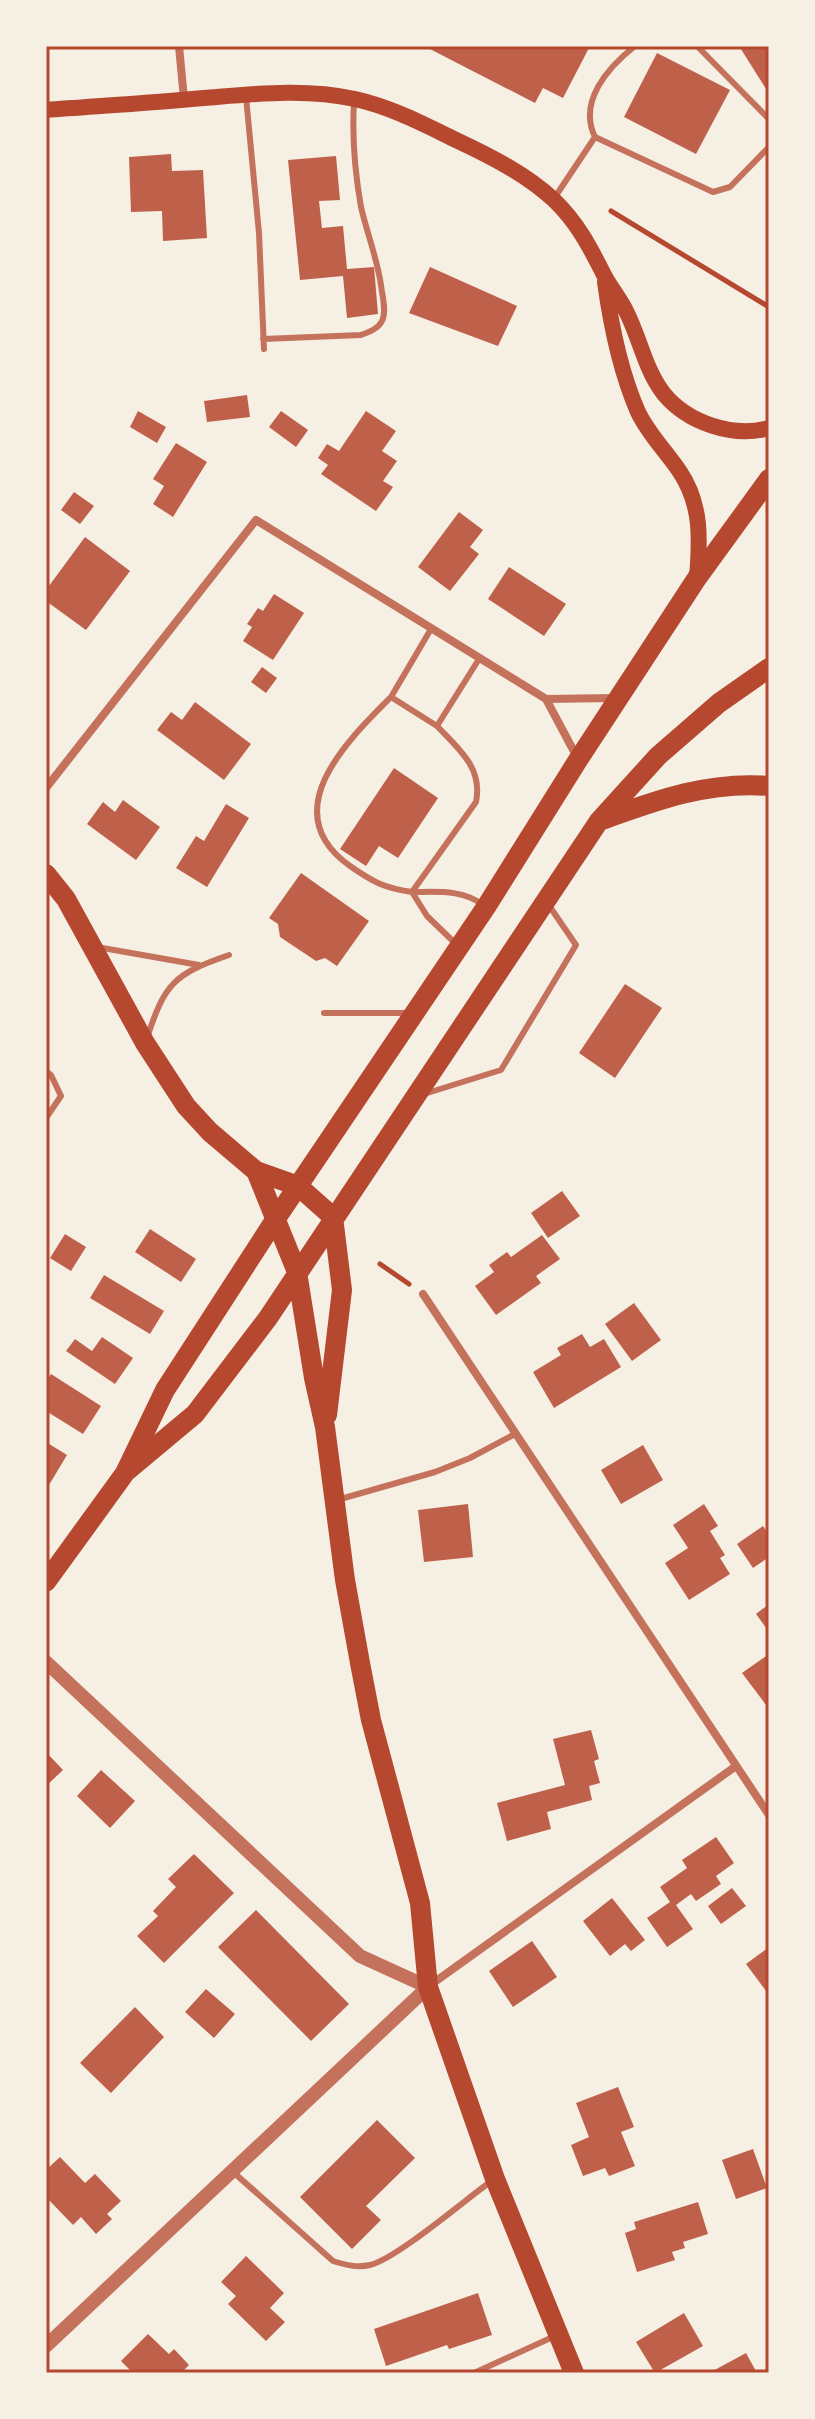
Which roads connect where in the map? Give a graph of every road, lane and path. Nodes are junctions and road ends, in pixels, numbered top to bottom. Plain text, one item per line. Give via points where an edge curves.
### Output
1 (179, 46) edge
2 (635, 46) edge
3 (697, 46) edge
4 (246, 95) junction
5 (354, 98) junction
6 (184, 100) junction
7 (46, 110) edge
8 (769, 119) edge
9 (595, 137) junction
10 (769, 147) edge
11 (553, 200) junction
12 (611, 211) dead end
13 (605, 276) junction
14 (769, 307) edge
15 (263, 339) junction
16 (264, 349) dead end
17 (769, 428) edge
18 (769, 479) edge
19 (697, 578) junction
20 (431, 629) junction
21 (479, 659) junction
22 (769, 668) edge
23 (391, 697) junction
24 (619, 698) junction
25 (546, 699) junction
26 (437, 726) junction
27 (578, 760) junction
28 (769, 786) edge
29 (46, 788) edge
30 (599, 821) junction
31 (46, 874) edge
32 (412, 892) junction
33 (545, 899) junction
34 (486, 907) junction
35 (94, 947) junction
36 (460, 947) junction
37 (229, 955) dead end
38 (199, 965) junction
39 (324, 1013) dead end
40 (416, 1013) junction
41 (145, 1043) junction
42 (46, 1071) edge
43 (413, 1097) junction
44 (46, 1118) edge
45 (256, 1171) junction
46 (298, 1186) junction
47 (333, 1217) junction
48 (275, 1220) junction
49 (380, 1264) dead end
50 (297, 1272) junction
51 (423, 1294) joint
52 (325, 1427) junction
53 (515, 1434) junction
54 (125, 1473) junction
55 (333, 1501) junction
56 (46, 1582) edge
57 (46, 1662) edge
58 (736, 1766) junction
59 (769, 1815) edge
60 (428, 1987) junction
61 (232, 2171) junction
62 (495, 2179) junction
63 (558, 2335) junction
64 (46, 2346) edge
65 (474, 2373) edge
66 (574, 2373) edge

1 - 6 street
2 - 9 lane via 595,91 589,124
3 - 8 lane
4 - 5 main road
4 - 6 main road
4 - 15 lane
5 - 11 main road via 396,111 464,144 516,171
5 - 15 lane via 358,185 379,273 381,322 361,335
6 - 7 main road
9 - 10 lane via 713,192 730,187
9 - 11 lane
11 - 13 main road via 573,219
12 - 14 path
13 - 17 main road via 650,370 671,400 715,427
13 - 19 main road via 622,369 638,411 680,472 698,512
15 - 16 lane
18 - 19 main road
19 - 24 main road
20 - 21 street
20 - 23 lane
20 - 29 street via 256,520
21 - 25 street
21 - 26 lane
22 - 30 main road via 658,756
23 - 26 lane
23 - 32 lane via 331,764 318,797 318,813 323,836 341,860 376,884
24 - 25 street
24 - 27 main road
25 - 27 street
26 - 32 lane via 476,772 479,786 476,802
27 - 34 main road
28 - 30 main road via 694,790
30 - 33 main road
31 - 35 main road
32 - 34 lane via 445,891 473,897
32 - 36 lane via 439,930
33 - 43 main road
33 - 43 lane via 576,945 501,1070
34 - 36 main road
35 - 38 lane
35 - 41 main road
36 - 40 main road
37 - 38 lane
38 - 41 lane via 158,1002
39 - 40 lane
40 - 46 main road
41 - 45 main road via 186,1106
42 - 44 lane via 61,1096
43 - 47 main road
45 - 46 main road
45 - 48 main road
46 - 47 main road
46 - 48 main road
47 - 50 main road
47 - 52 main road via 342,1290
48 - 50 main road
48 - 54 main road via 165,1390
49 - 51 path
50 - 52 main road
50 - 54 main road via 195,1414
51 - 53 street
52 - 55 main road
53 - 55 lane via 435,1472
53 - 58 street
54 - 56 main road
55 - 60 main road via 371,1720 420,1903
57 - 60 street via 360,1956
58 - 59 street
58 - 60 street
60 - 61 street
60 - 62 main road
61 - 62 lane via 333,2261 354,2267 391,2255
61 - 64 street
62 - 63 main road
63 - 65 lane
63 - 66 main road

